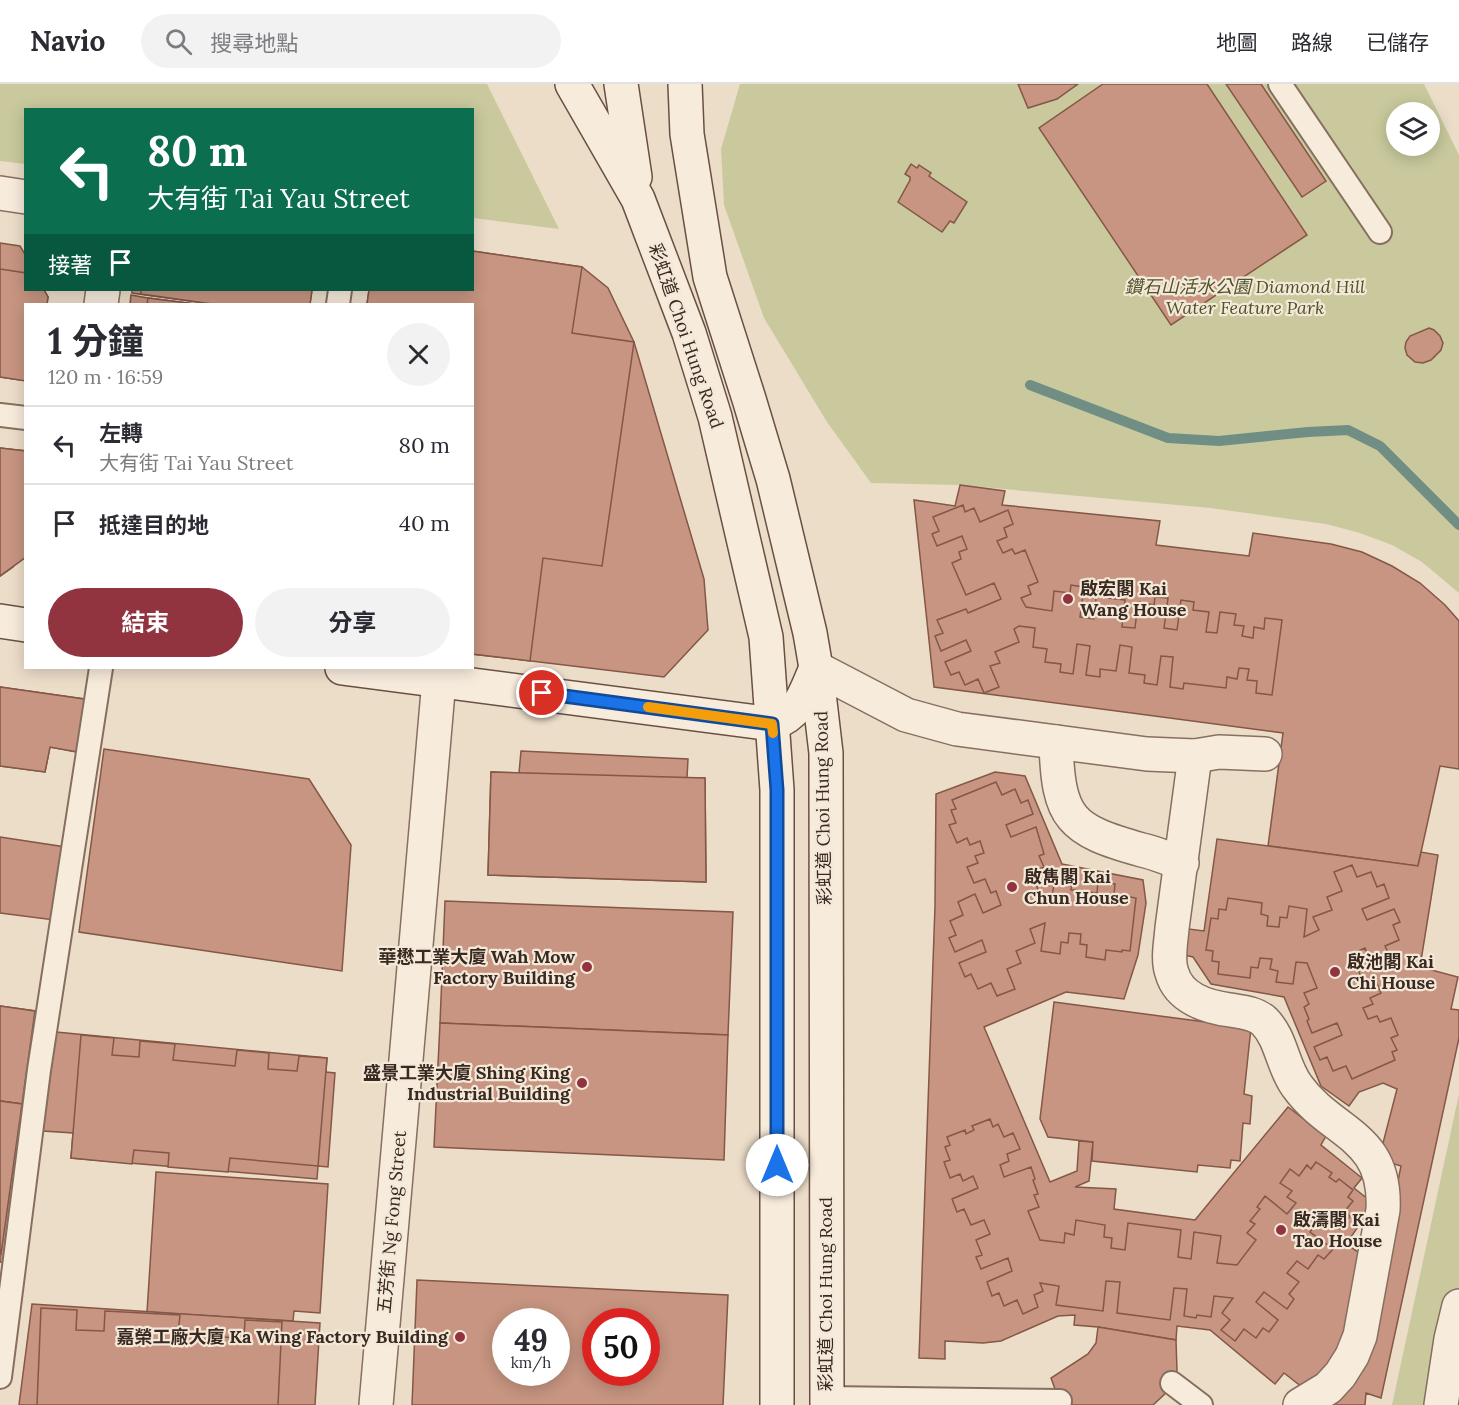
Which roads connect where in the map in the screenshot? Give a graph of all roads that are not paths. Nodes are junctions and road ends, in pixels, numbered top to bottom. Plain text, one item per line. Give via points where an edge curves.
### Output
1 (572, 84) edge
2 (621, 84) edge
3 (685, 84) edge
4 (706, 84) edge
5 (1280, 84) edge
6 (687, 134) junction
7 (0, 193) edge
8 (24, 197) edge
9 (638, 200) junction
10 (1380, 232) dead end
11 (0, 415) edge
12 (24, 418) edge
13 (0, 621) edge
14 (24, 625) edge
15 (816, 668) junction
16 (101, 669) edge
17 (350, 669) edge
18 (439, 680) junction
19 (772, 724) junction
20 (1056, 742) junction
21 (1265, 754) dead end
22 (1194, 756) junction
23 (1182, 863) junction
24 (1459, 1306) edge
25 (0, 1377) edge
26 (1172, 1383) dead end
27 (1448, 1398) edge
28 (1060, 1401) dead end
29 (827, 1402) edge
30 (1032, 1402) edge
31 (376, 1405) edge
32 (777, 1405) edge
33 (1202, 1405) edge
34 (1300, 1405) edge

1 - 9 main road, 彩虹道 Choi Hung Road
2 - 9 main road, 彩虹道 Choi Hung Road
3 - 6 main road, 彩虹道 Choi Hung Road
4 - 6 main road
5 - 10 lane
6 - 15 main road, 彩虹道 Choi Hung Road via 710,277 773,479
7 - 8 main road
9 - 19 main road, 彩虹道 Choi Hung Road via 689,333 715,417 766,637
11 - 12 lane
13 - 14 main road
15 - 19 main road via 796,710
15 - 20 main road via 906,715 957,729
15 - 29 main road, 彩虹道 Choi Hung Road via 826,753
16 - 25 lane via 39,1070
17 - 18 main road
18 - 19 main road
18 - 31 main road, 五芳街 Ng Fong Street
19 - 32 main road, 彩虹道 Choi Hung Road via 777,790
20 - 22 main road via 1120,752
20 - 23 main road via 1062,798 1080,826 1093,835
21 - 22 main road via 1219,752
22 - 23 main road
23 - 34 main road via 1170,953 1172,973 1179,986 1202,1004 1247,1012 1262,1020 1276,1040 1295,1084 1364,1146 1380,1176 1383,1210 1360,1336 1340,1376
24 - 27 main road
26 - 33 lane
28 - 30 lane
29 - 30 lane

